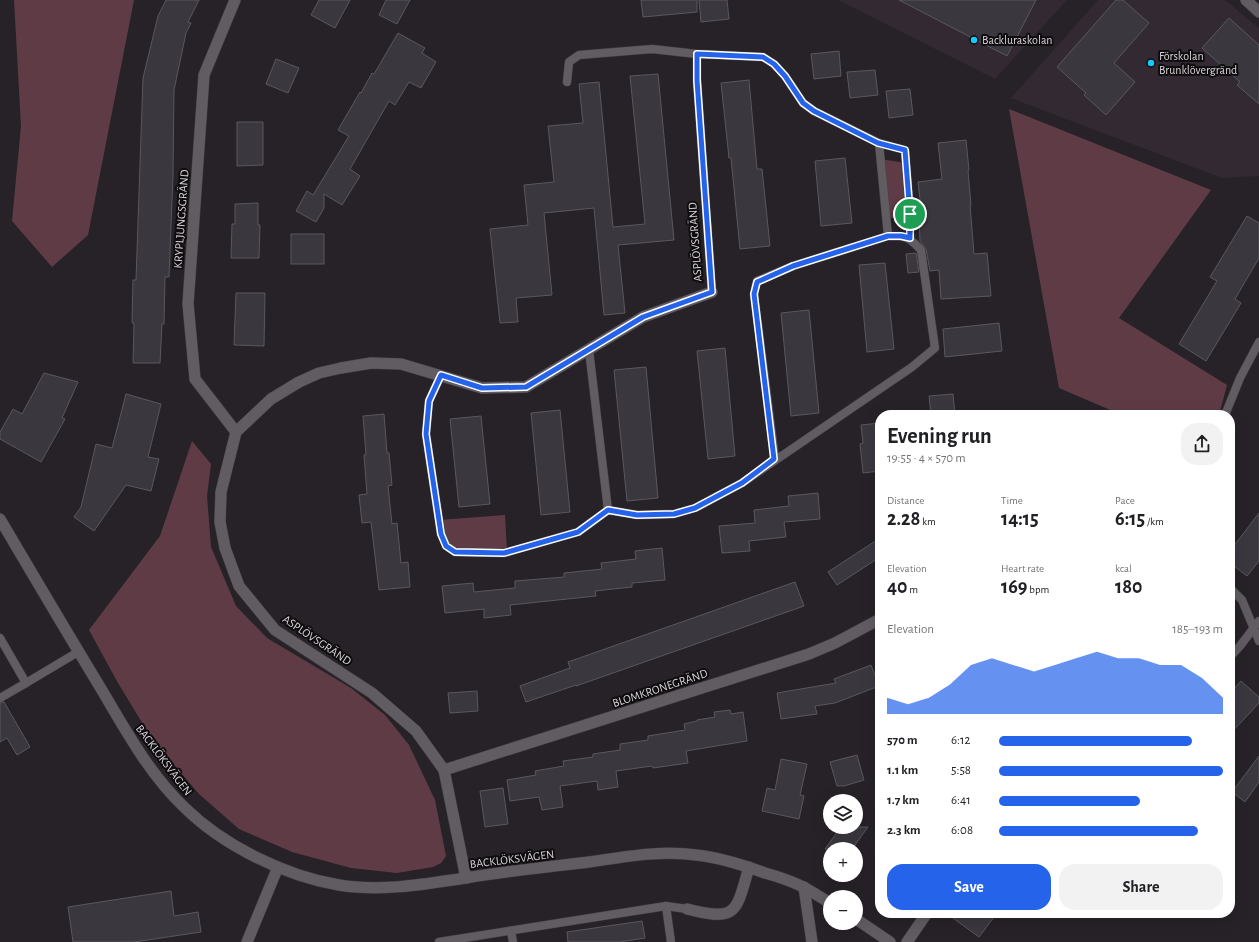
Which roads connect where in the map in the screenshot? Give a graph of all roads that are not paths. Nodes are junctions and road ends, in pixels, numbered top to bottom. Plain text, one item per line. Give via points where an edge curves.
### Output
1 (235, 0) edge
2 (1246, 0) edge
3 (1259, 12) edge
4 (697, 54) junction
5 (567, 82) dead end
6 (878, 143) junction
7 (888, 236) junction
8 (910, 238) junction
9 (712, 292) joint
10 (1259, 342) edge
11 (589, 350) junction
12 (441, 375) junction
13 (1227, 410) edge
14 (236, 432) junction
15 (774, 459) junction
16 (608, 510) junction
17 (0, 519) edge
18 (1235, 593) edge
19 (875, 622) edge
20 (1256, 624) edge
21 (0, 638) edge
22 (1259, 641) edge
23 (78, 652) junction
24 (1235, 652) edge
25 (26, 683) junction
26 (0, 698) edge
27 (444, 770) junction
28 (278, 866) junction
29 (749, 867) junction
30 (466, 878) junction
31 (804, 888) junction
32 (823, 899) edge
33 (666, 906) junction
34 (688, 909) joint
35 (924, 918) edge
36 (863, 924) edge
37 (511, 931) junction
38 (247, 942) edge
39 (439, 942) edge
40 (513, 942) edge
41 (671, 942) edge
42 (812, 942) edge
43 (890, 942) edge
44 (907, 942) edge

1 - 14 street, KRYPLJUNGSGRÄND via 204,76 188,304 195,379
2 - 3 street
4 - 5 lane via 652,49 579,55 569,62
4 - 6 lane via 763,57 785,76 803,103
4 - 9 lane, ASPLÖVSGRÄND via 697,88
6 - 7 lane
6 - 8 lane via 905,150
7 - 8 lane
7 - 15 lane via 793,266 757,282 754,294
8 - 15 lane via 920,250 935,348 912,367
9 - 11 street, ASPLÖVSGRÄND via 643,317
10 - 13 lane
11 - 12 street, ASPLÖVSGRÄND via 526,387 482,388
11 - 16 lane
12 - 14 street, ASPLÖVSGRÄND via 401,364 372,363 319,373 271,399
12 - 16 lane via 429,401 426,434 441,534 446,546 455,552 504,553 578,532
14 - 27 street, ASPLÖVSGRÄND via 221,492 220,522 225,548 239,586 275,630 372,692 416,731
15 - 16 lane via 742,483 695,508 674,514 637,515
17 - 23 street, BACKLÖKSVÄGEN
18 - 20 lane
19 - 27 street, BLOMKRONEGRÄND via 809,654
20 - 22 lane
20 - 24 lane
21 - 25 lane
23 - 25 lane
23 - 28 street, BACKLÖKSVÄGEN via 126,732 158,778 183,806 229,842
25 - 26 lane
27 - 30 street, ASPLÖVSGRÄND
28 - 30 street, BACKLÖKSVÄGEN via 307,878 363,887 428,884
28 - 38 street
29 - 30 street, BACKLÖKSVÄGEN via 696,854 671,853
29 - 31 street, BACKLÖKSVÄGEN
29 - 34 street via 740,899 734,910 714,915
31 - 32 street, BACKLÖKSVÄGEN
31 - 42 street
33 - 34 lane
33 - 37 lane
33 - 41 lane
35 - 44 street
36 - 43 street
37 - 39 lane
37 - 40 lane

